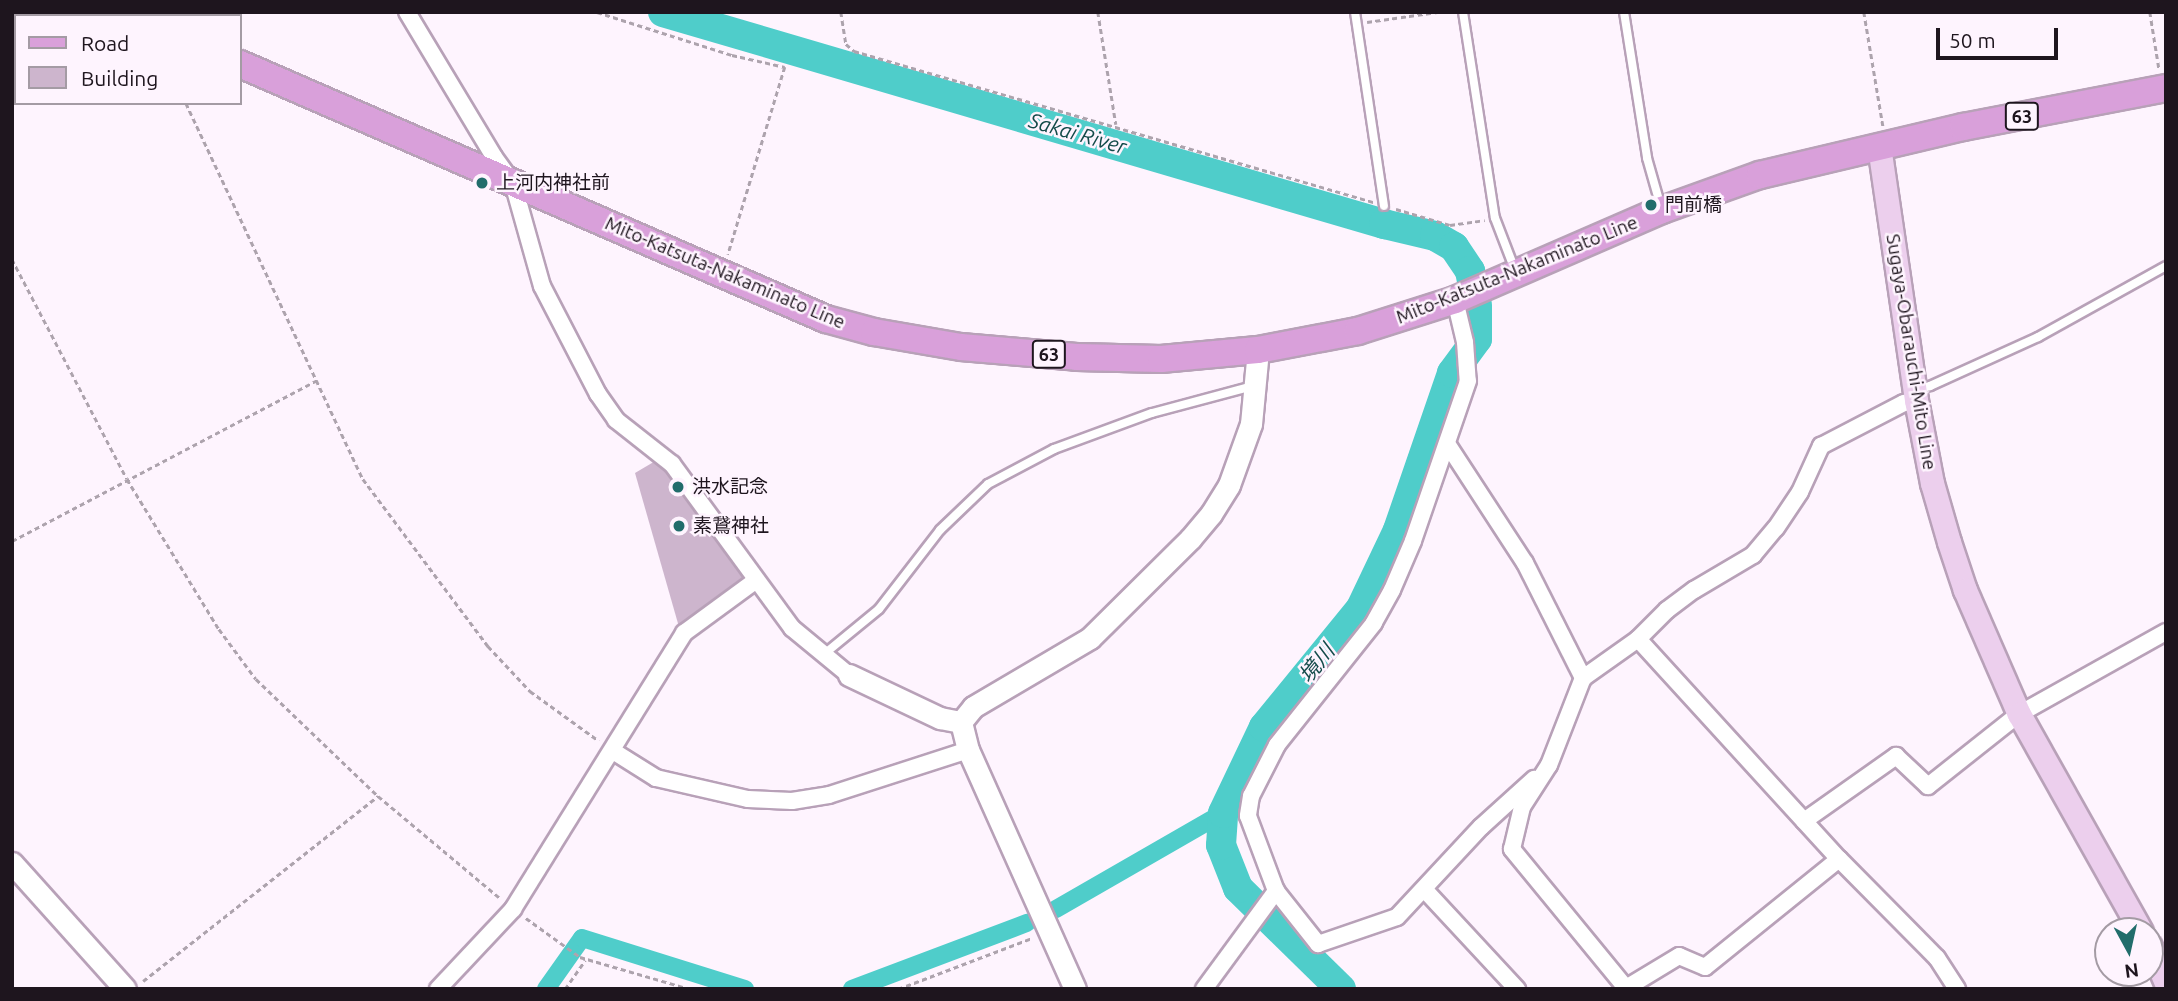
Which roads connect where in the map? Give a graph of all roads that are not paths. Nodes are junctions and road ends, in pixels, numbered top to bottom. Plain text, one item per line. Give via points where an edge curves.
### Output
1 (407, 12) edge
2 (1355, 12) edge
3 (1463, 12) edge
4 (1624, 12) edge
5 (242, 65) edge
6 (2165, 90) edge
7 (1879, 146) junction
8 (513, 183) junction
9 (1384, 206) road end
10 (1662, 210) junction
11 (2166, 266) edge
12 (1517, 273) junction
13 (1455, 300) junction
14 (1258, 350) junction
15 (1255, 385) junction
16 (1916, 395) junction
17 (1448, 445) junction
18 (755, 581) junction
19 (2166, 632) edge
20 (1638, 639) junction
21 (823, 655) junction
22 (849, 675) joint
23 (1583, 678) junction
24 (2019, 715) junction
25 (961, 722) junction
26 (968, 750) junction
27 (612, 751) junction
28 (1549, 765) junction
29 (1804, 821) junction
30 (1839, 859) junction
31 (12, 863) edge
32 (1423, 889) junction
33 (1272, 897) junction
34 (2133, 917) edge
35 (132, 986) edge
36 (438, 989) edge
37 (1075, 989) edge
38 (1204, 989) edge
39 (1517, 989) edge
40 (1957, 989) edge

1 - 8 street
2 - 9 lane
3 - 12 lane via 1495,218
4 - 10 lane via 1647,158
5 - 8 main road, Mito-Katsuta-Nakaminato Line / 63
6 - 7 main road, Mito-Katsuta-Nakaminato Line / 63
7 - 10 main road, Mito-Katsuta-Nakaminato Line / 63 via 1760,175
7 - 16 main road, Sugaya-Obarauchi-Mito Line
8 - 14 main road, Mito-Katsuta-Nakaminato Line / 63 via 826,319 874,332 961,347 1077,357 1161,359
8 - 18 street via 542,286 598,394 616,420 672,464
10 - 12 main road, Mito-Katsuta-Nakaminato Line / 63
11 - 16 lane via 2038,337
12 - 13 main road, Mito-Katsuta-Nakaminato Line / 63
13 - 14 main road, Mito-Katsuta-Nakaminato Line / 63 via 1358,331
13 - 17 street via 1468,381
14 - 15 street
15 - 21 lane via 1152,413 1054,449 988,484 940,530 879,609
15 - 25 street via 1251,424 1229,485 1190,539 1090,638 973,706
16 - 20 street via 1821,446 1800,492 1753,555 1685,597
16 - 24 main road, Sugaya-Obarauchi-Mito Line via 1933,483 1965,590
17 - 23 street via 1525,563
17 - 33 street via 1392,590 1374,623 1277,745 1251,796 1248,816
18 - 21 street via 792,628
18 - 27 street via 684,633
19 - 24 street
20 - 23 street
20 - 29 street
21 - 22 street
22 - 25 street via 940,718
23 - 28 street
24 - 29 street via 1928,786 1896,755
24 - 34 main road, Sugaya-Obarauchi-Mito Line
25 - 26 street
26 - 27 street via 829,795 792,801 748,799 656,778
26 - 37 street
27 - 36 street via 513,909
28 - 30 street via 1522,807 1513,849 1626,988 1679,956 1705,967
28 - 32 street
29 - 30 street
30 - 40 street via 1937,958
31 - 35 street
32 - 33 street via 1397,917 1318,944
32 - 39 street
33 - 38 street

